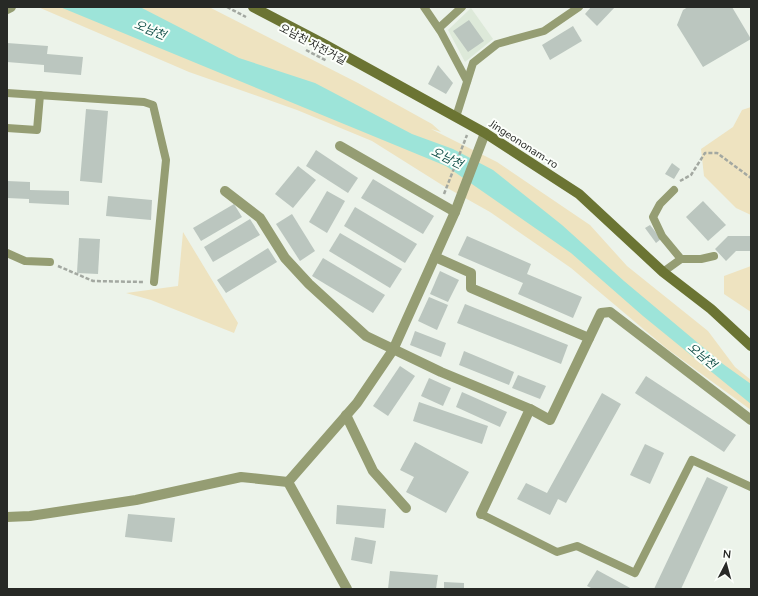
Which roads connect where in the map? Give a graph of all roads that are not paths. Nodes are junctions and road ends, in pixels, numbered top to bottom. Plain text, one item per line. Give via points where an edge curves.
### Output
1 (10, 7) edge
2 (253, 7) edge
3 (424, 7) edge
4 (462, 7) edge
5 (579, 7) edge
6 (7, 9) edge
7 (439, 28) junction
8 (467, 81) junction
9 (7, 93) edge
10 (40, 95) junction
11 (456, 117) junction
12 (7, 128) edge
13 (485, 133) junction
14 (340, 146) dead end
15 (674, 190) road end
16 (225, 191) dead end
17 (455, 212) junction
18 (7, 253) edge
19 (714, 256) dead end
20 (435, 257) junction
21 (681, 259) junction
22 (50, 262) road end
23 (663, 272) junction
24 (154, 282) road end
25 (589, 338) junction
26 (751, 346) edge
27 (393, 350) junction
28 (530, 409) junction
29 (346, 415) junction
30 (751, 420) edge
31 (288, 482) junction
32 (751, 487) edge
33 (406, 508) dead end
34 (481, 514) joint
35 (7, 517) edge
36 (347, 589) edge

1 - 6 street
2 - 11 main road, Jingeononam-ro
3 - 7 lane
4 - 7 lane
5 - 8 lane via 544,31 497,44 473,63
7 - 8 lane
8 - 11 lane
9 - 10 lane
10 - 12 lane via 37,130
10 - 24 lane via 144,102 153,105 166,160
11 - 13 main road, Jingeononam-ro
13 - 17 street
13 - 23 main road, Jingeononam-ro via 579,194
14 - 17 street
15 - 21 lane via 660,204 653,217 662,236
16 - 27 street via 260,218 285,258 309,284 366,336
17 - 20 street
18 - 22 lane via 25,261
19 - 21 lane
20 - 25 street via 471,273 471,288
20 - 27 street
21 - 23 lane
23 - 26 main road, Jingeononam-ro via 712,309
25 - 28 street via 550,420
25 - 30 street via 601,313 610,312
27 - 28 street
27 - 29 street
28 - 34 street
29 - 31 street
29 - 33 street via 374,471
31 - 35 street via 241,477 136,500 30,516
31 - 36 street
32 - 34 lane via 692,460 635,573 577,546 557,552

